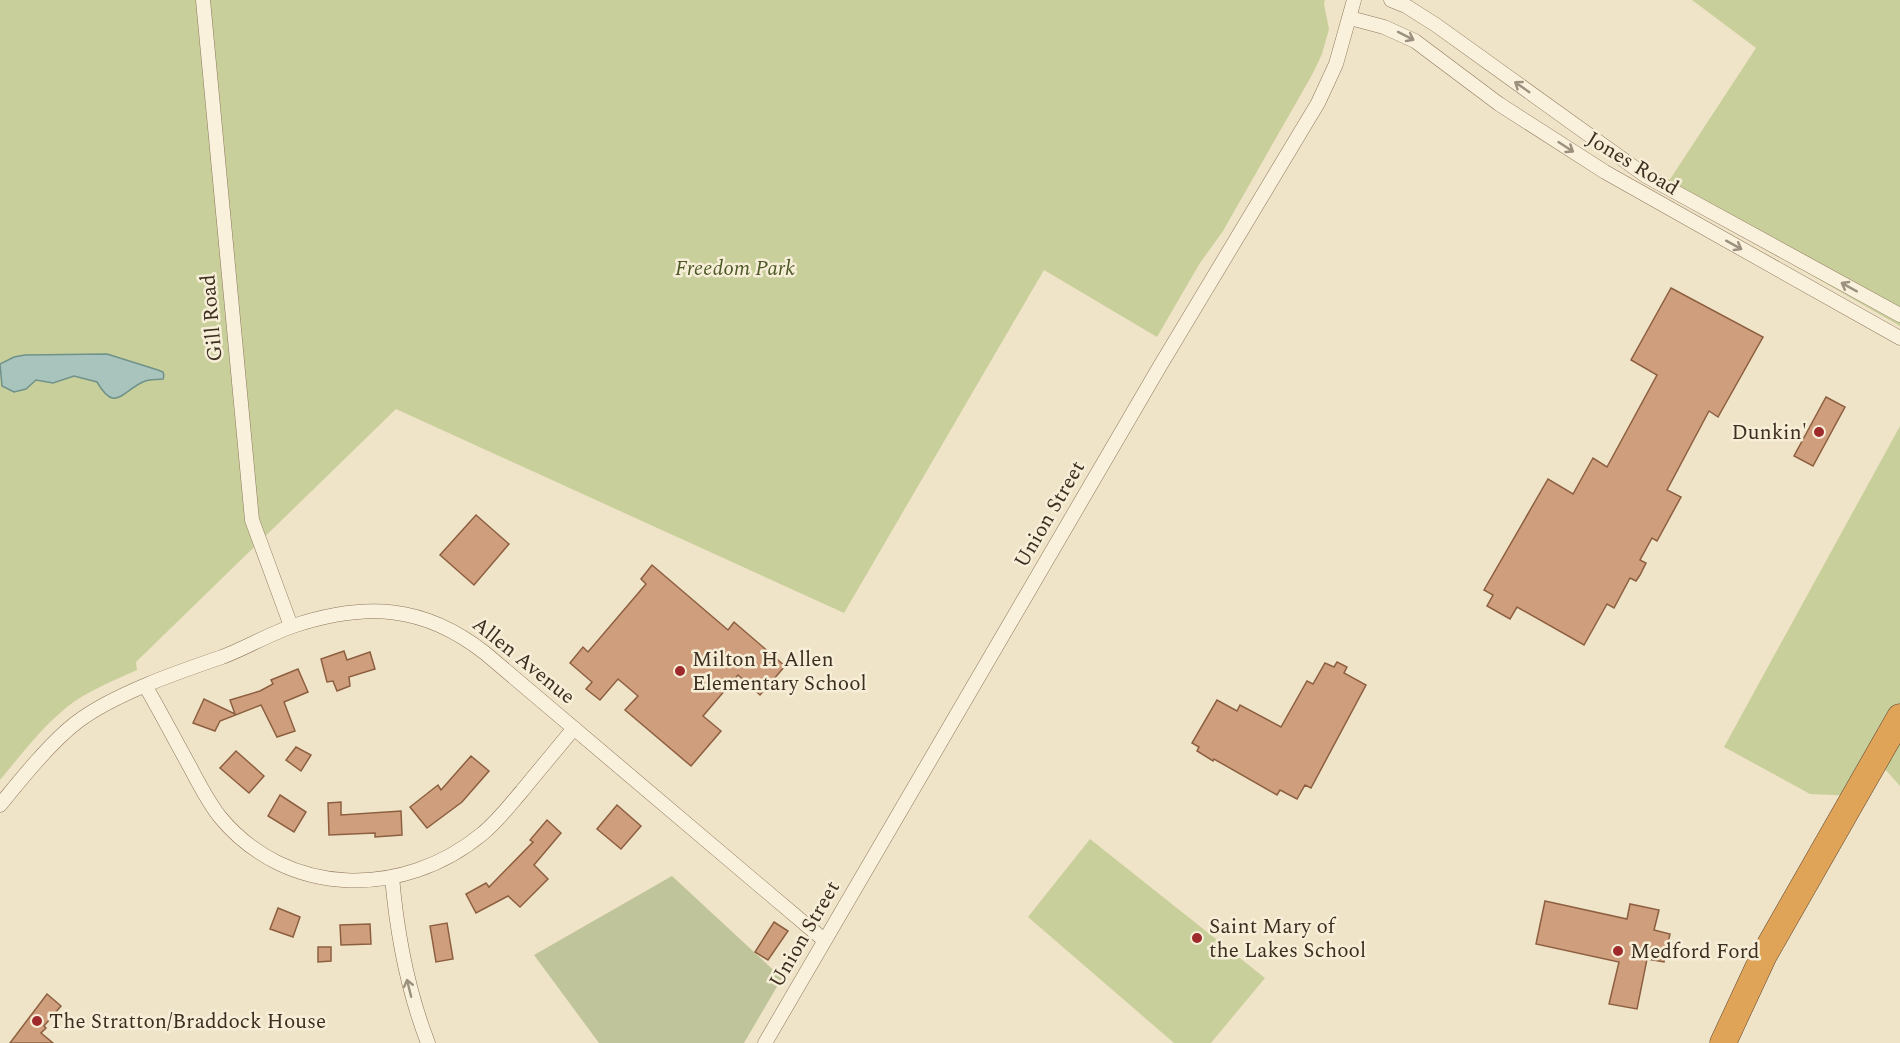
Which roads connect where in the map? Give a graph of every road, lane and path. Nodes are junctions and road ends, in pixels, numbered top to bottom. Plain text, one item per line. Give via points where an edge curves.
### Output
1 (203, 0) edge
2 (1354, 0) edge
3 (1391, 0) edge
4 (1350, 18) junction
5 (1900, 315) edge
6 (1900, 338) edge
7 (291, 626) junction
8 (146, 687) junction
9 (1900, 717) edge
10 (574, 728) junction
11 (0, 805) edge
12 (392, 877) junction
13 (824, 940) junction
14 (428, 1043) edge
15 (765, 1043) edge
16 (1723, 1043) edge

1 - 7 street, Gill Road via 252,520
2 - 4 street, Union Street
5 -> 3 street, Jones Road via 1647,176 1436,25
4 -> 6 street, Jones Road via 1415,41 1499,104 1605,172
4 - 13 street, Union Street via 1336,64 1318,103
7 - 8 street, Allen Avenue
7 - 10 street, Allen Avenue via 352,611 388,611 424,618 472,643
8 - 11 street, Allen Avenue via 78,722
8 - 12 street via 210,804 249,846 280,865 314,877 342,882
9 - 16 highway via 1764,955
10 - 12 street via 483,834 440,861
10 - 13 street, Allen Avenue
14 -> 12 street via 407,978
13 - 15 street, Union Street

